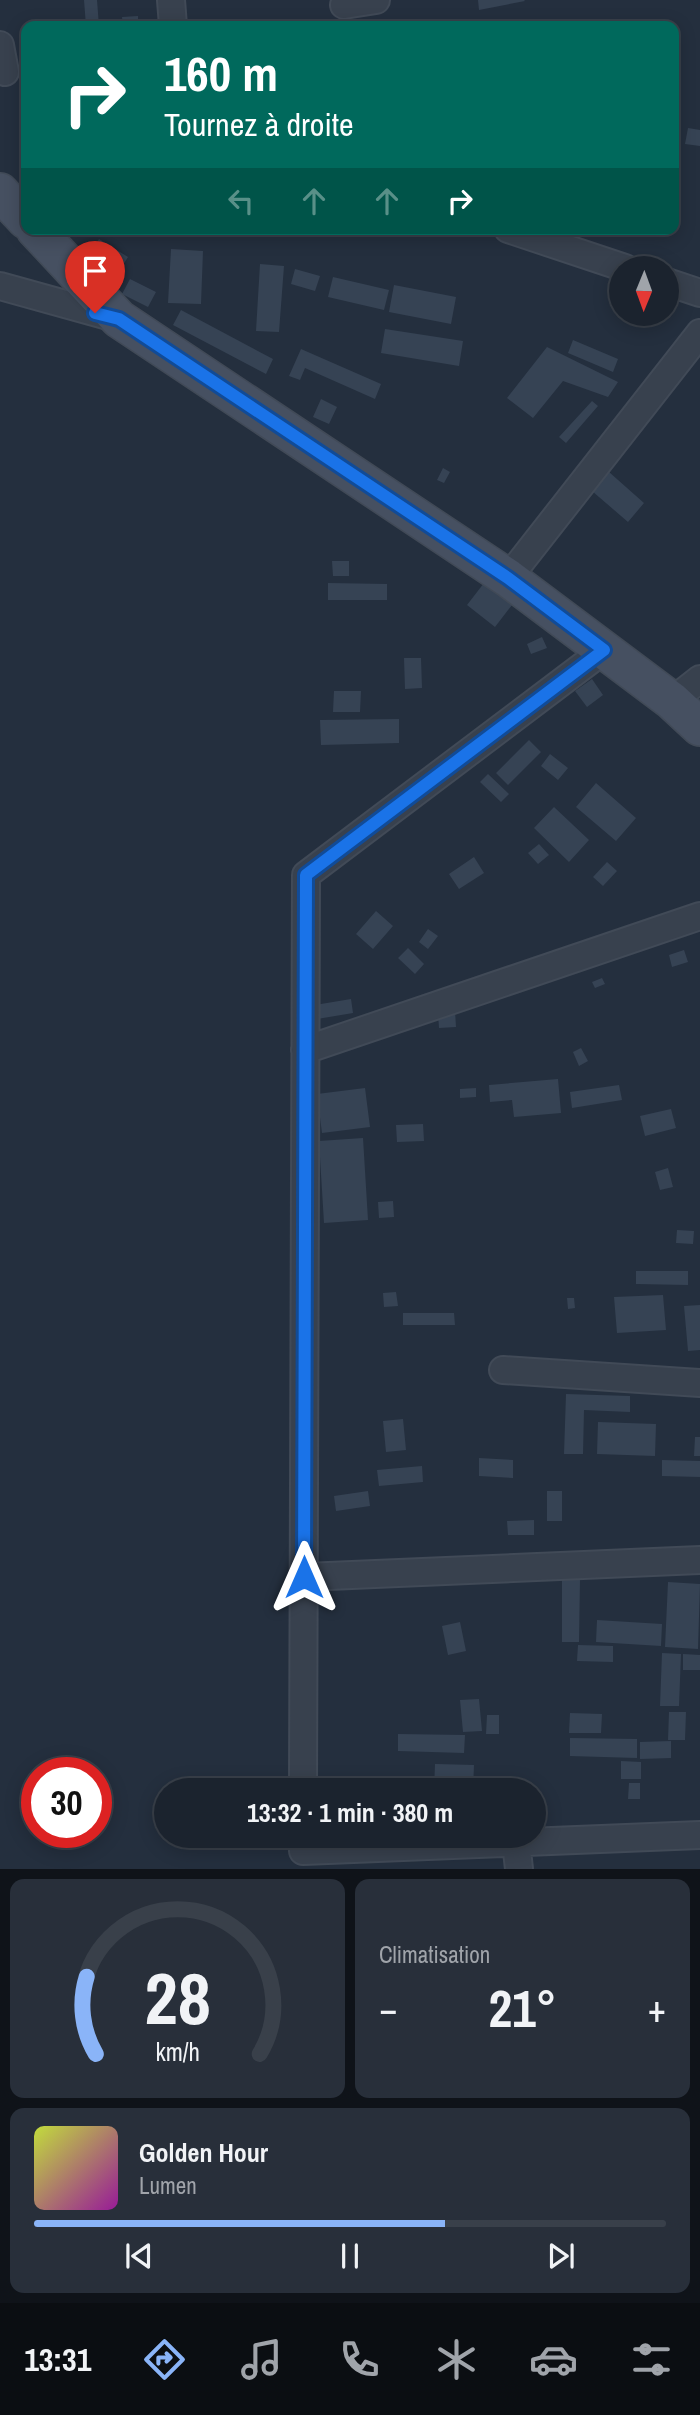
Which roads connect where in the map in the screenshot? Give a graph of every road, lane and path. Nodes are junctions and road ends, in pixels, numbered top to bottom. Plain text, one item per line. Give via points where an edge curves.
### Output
1 (171, 0) edge
2 (376, 0) edge
3 (344, 10) edge
4 (173, 21) edge
5 (0, 45) edge
6 (10, 74) edge
7 (0, 192) edge
8 (21, 215) edge
9 (41, 235) edge
10 (526, 235) edge
11 (609, 263) edge
12 (0, 286) edge
13 (679, 286) edge
14 (700, 293) edge
15 (119, 319) junction
16 (700, 333) edge
17 (508, 578) junction
18 (604, 650) junction
19 (700, 679) edge
20 (672, 701) junction
21 (700, 727) edge
22 (700, 916) edge
23 (305, 1050) junction
24 (503, 1370) dead end
25 (700, 1383) edge
26 (700, 1560) edge
27 (304, 1577) junction
28 (303, 1778) edge
29 (700, 1835) edge
30 (546, 1841) edge
31 (388, 1848) edge
32 (517, 1848) edge
33 (303, 1852) edge
34 (519, 1869) edge

1 - 4 street
2 - 3 street
5 - 6 street
7 - 8 street
9 - 15 street
10 - 11 street
12 - 15 street
13 - 14 street
15 - 17 street
16 - 17 street
17 - 18 street
18 - 20 street
18 - 23 street via 306,875
19 - 20 street
20 - 21 street
22 - 23 street
23 - 27 street
24 - 25 street
26 - 27 street
27 - 28 street
29 - 30 street
31 - 33 street
32 - 34 street

